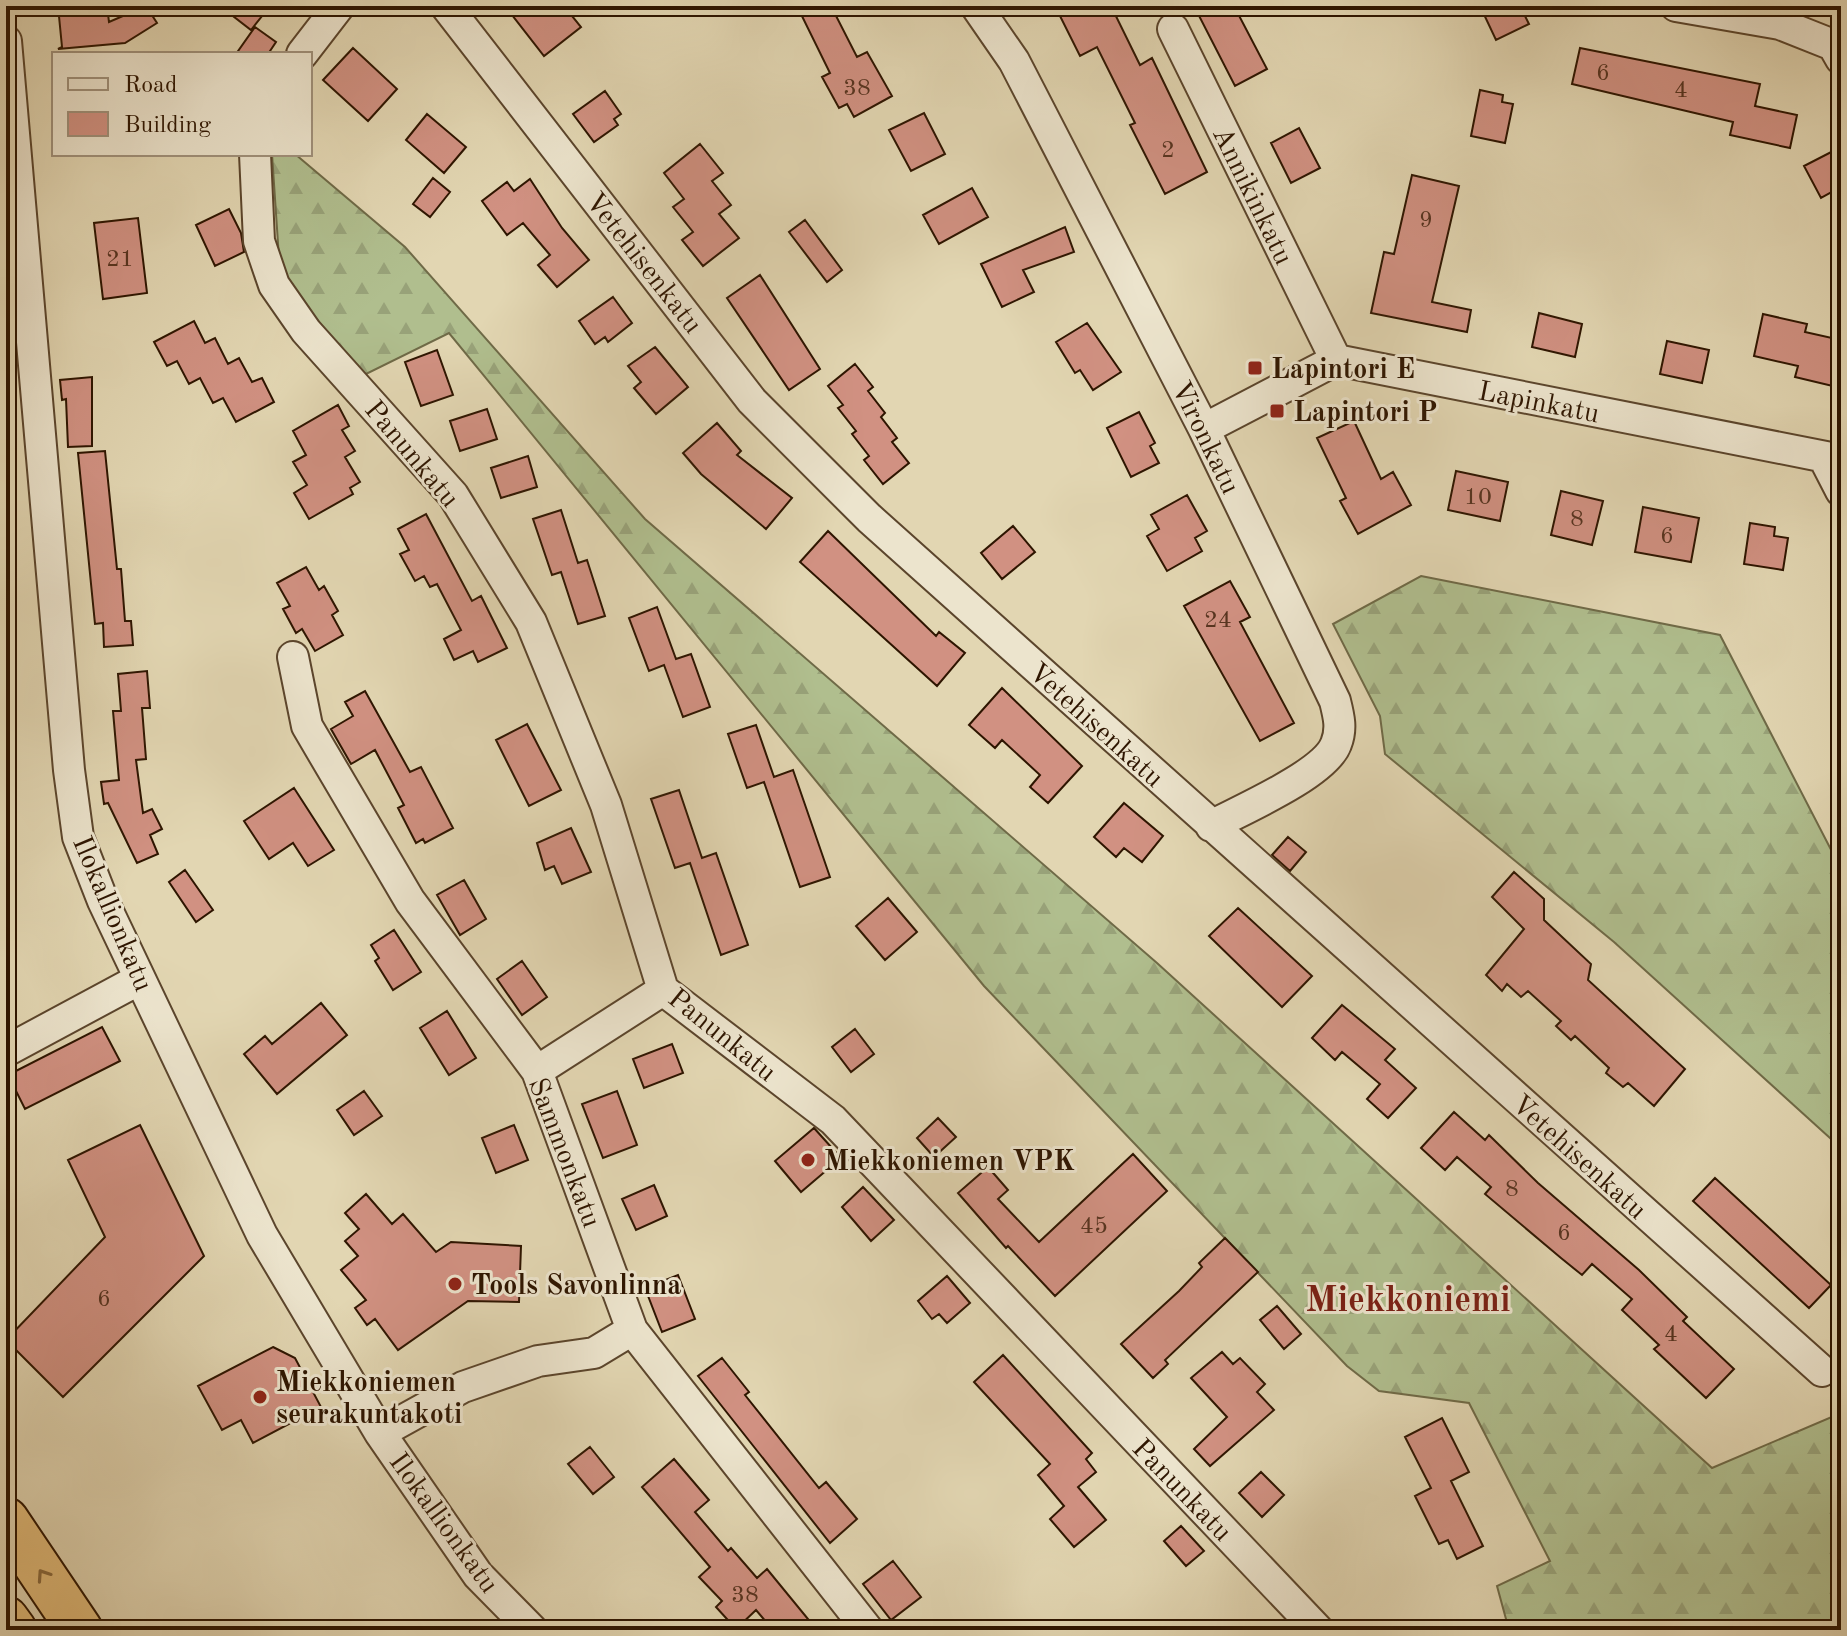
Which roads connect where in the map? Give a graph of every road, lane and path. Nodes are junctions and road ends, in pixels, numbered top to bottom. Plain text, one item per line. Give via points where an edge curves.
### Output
1 (339, 6) edge
2 (446, 6) edge
3 (976, 6) edge
4 (1676, 6) edge
5 (1173, 29) dead end
6 (6, 41) edge
7 (304, 52) edge
8 (1837, 52) edge
9 (255, 156) edge
10 (1336, 360) junction
11 (1204, 429) junction
12 (1832, 459) edge
13 (1841, 491) edge
14 (293, 657) dead end
15 (1211, 826) junction
16 (140, 979) junction
17 (663, 990) junction
18 (6, 1051) edge
19 (537, 1071) junction
20 (632, 1330) junction
21 (1822, 1371) dead end
22 (380, 1433) junction
23 (6, 1520) edge
24 (6, 1619) edge
25 (14, 1630) edge
26 (80, 1630) edge
27 (532, 1630) edge
28 (868, 1630) edge
29 (1318, 1630) edge

1 - 7 street
2 - 15 street, Vetehisenkatu via 752,401 869,518
3 - 11 street, Vironkatu via 1014,61
4 - 8 street via 1780,24
5 - 10 street, Annikinkatu
6 - 16 street, Ilokallionkatu via 74,810 78,837
9 - 17 street, Panunkatu via 259,241 274,285 306,331 453,495 531,622 606,805
10 - 11 street
10 - 12 street, Lapinkatu
11 - 15 street, Vironkatu via 1335,701 1341,725 1336,746 1323,764
12 - 13 street
14 - 19 street, Sammonkatu via 307,726 410,901
15 - 21 street, Vetehisenkatu
16 - 18 street
16 - 22 street, Ilokallionkatu via 262,1235
17 - 19 street
17 - 29 street, Panunkatu via 833,1120
19 - 20 street, Sammonkatu
20 - 22 street via 594,1353 538,1361 463,1387
20 - 28 street, Sammonkatu
22 - 27 street, Ilokallionkatu via 478,1575
26 -> 23 highway
24 - 25 highway

